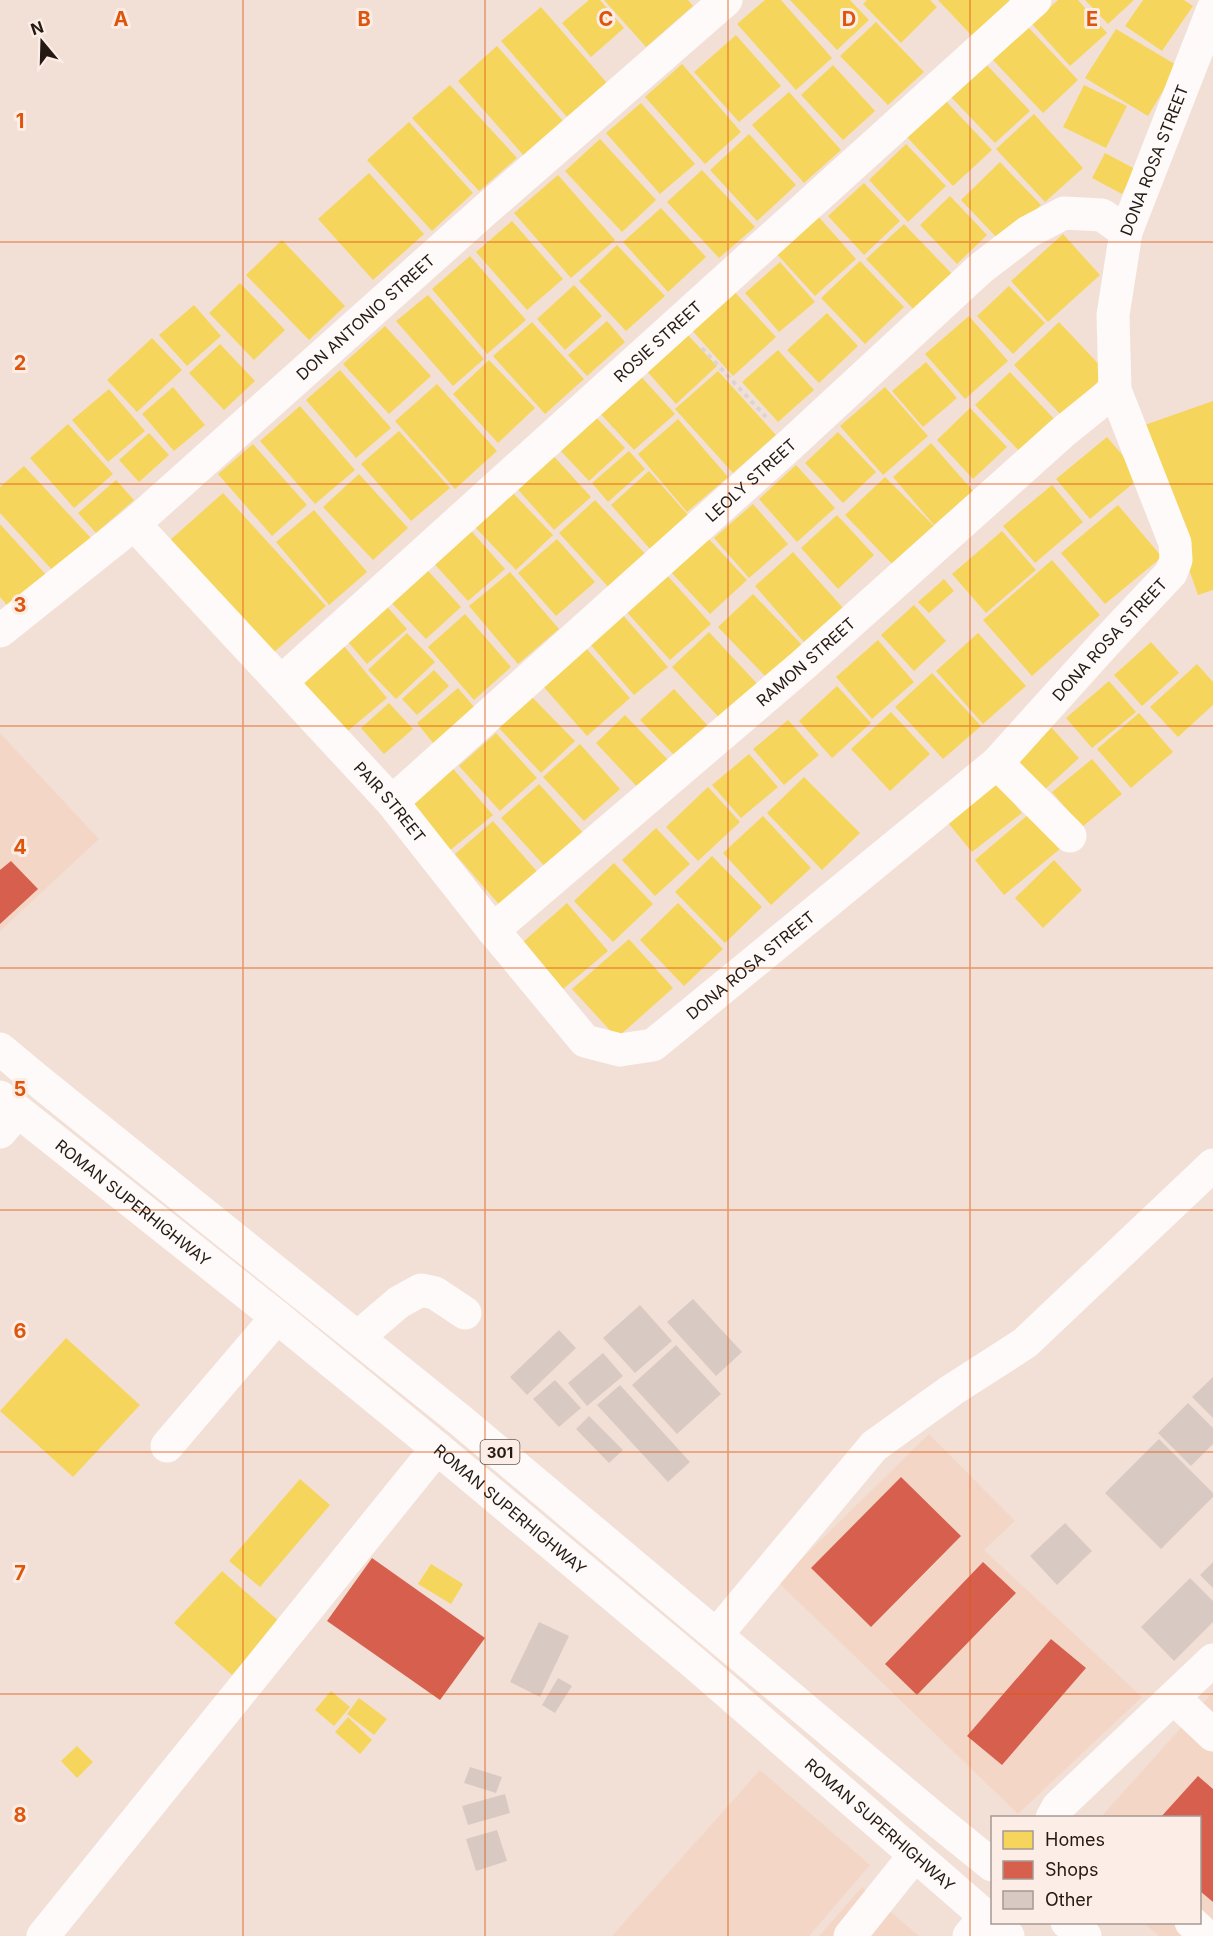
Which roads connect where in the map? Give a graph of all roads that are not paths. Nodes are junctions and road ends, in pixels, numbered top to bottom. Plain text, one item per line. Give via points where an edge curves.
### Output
1 (726, 0) edge
2 (1035, 0) edge
3 (1213, 9) edge
4 (1126, 232) junction
5 (1115, 390) junction
6 (134, 524) junction
7 (0, 631) edge
8 (281, 682) junction
9 (997, 764) junction
10 (392, 802) junction
11 (1070, 836) dead end
12 (493, 930) junction
13 (652, 1045) joint
14 (0, 1048) edge
15 (6, 1114) edge
16 (1213, 1165) edge
17 (465, 1313) dead end
18 (277, 1317) junction
19 (358, 1337) junction
20 (167, 1446) dead end
21 (437, 1448) junction
22 (717, 1634) junction
23 (1213, 1660) edge
24 (1174, 1698) junction
25 (1213, 1735) edge
26 (1060, 1814) edge
27 (914, 1856) junction
28 (991, 1863) edge
29 (988, 1924) edge
30 (1068, 1924) edge
31 (1192, 1924) edge
32 (43, 1936) edge
33 (850, 1936) edge
34 (1085, 1936) edge
35 (1206, 1936) edge

1 - 6 street, DON ANTONIO STREET
2 - 8 street, ROSIE STREET
3 - 4 street, DONA ROSA STREET
4 - 5 street, DONA ROSA STREET via 1113,315
4 - 10 street, LEOLY STREET via 1102,215 1064,213 1028,232 981,268
5 - 9 street, DONA ROSA STREET via 1175,543 1172,573
5 - 12 street, RAMON STREET via 803,665
6 - 7 street, DON ANTONIO STREET
6 - 8 street, PAIR STREET
8 - 10 street, PAIR STREET
9 - 11 street
9 - 13 street, DONA ROSA STREET
10 - 12 street, PAIR STREET
12 - 13 street, PAIR STREET via 585,1041 620,1050
14 - 19 street, 301
15 - 18 street, ROMAN SUPERHIGHWAY / 301
16 - 22 street via 1025,1343 874,1446
17 - 19 street via 435,1293 421,1290 399,1302
18 - 20 street
18 - 21 street, ROMAN SUPERHIGHWAY / 301
19 - 22 street, 301
21 - 27 street, ROMAN SUPERHIGHWAY / 301 via 693,1662
21 - 32 street
22 - 28 street, 301
23 - 24 street
24 - 25 street
24 - 26 street
27 - 29 street, ROMAN SUPERHIGHWAY / 301
27 - 33 street
30 - 34 street
31 - 35 street

